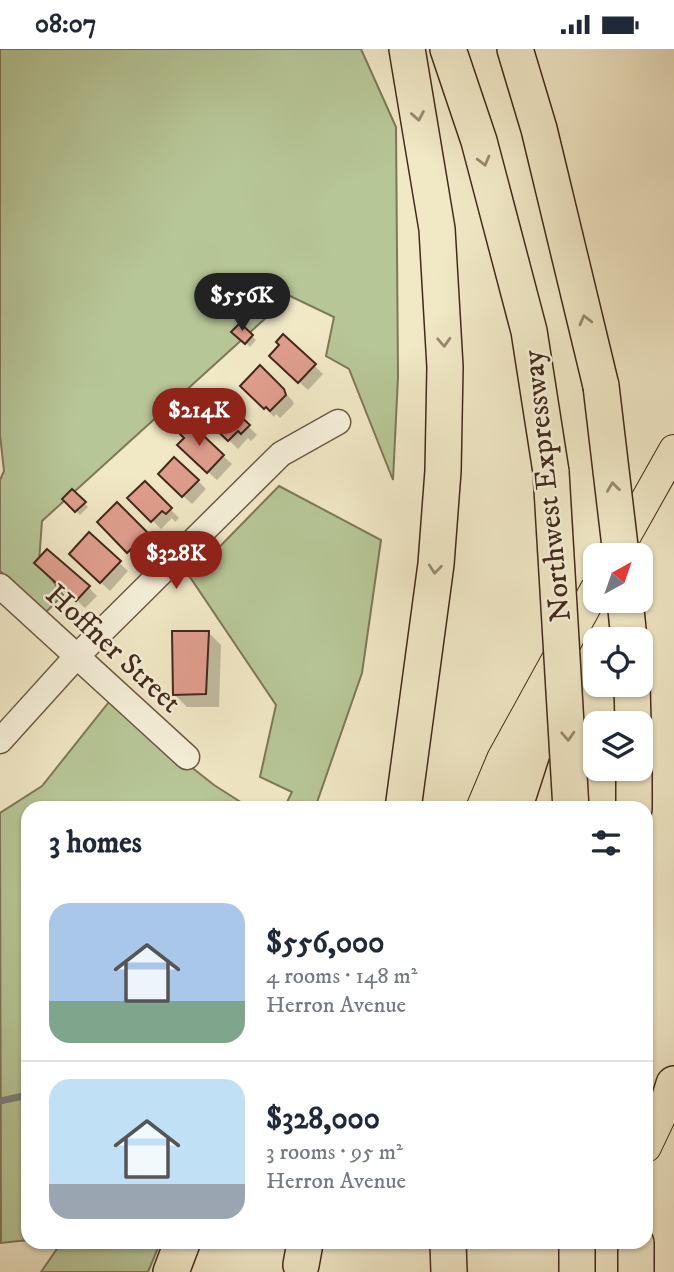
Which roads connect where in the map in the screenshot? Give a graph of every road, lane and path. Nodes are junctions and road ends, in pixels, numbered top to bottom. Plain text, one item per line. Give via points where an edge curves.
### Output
1 (407, 49) edge
2 (448, 49) edge
3 (515, 49) edge
4 (338, 422) dead end
5 (674, 450) edge
6 (620, 543) edge
7 (622, 543) edge
8 (0, 586) edge
9 (583, 611) edge
10 (570, 633) junction
11 (76, 657) junction
12 (0, 740) edge
13 (408, 752) junction
14 (187, 757) dead end
15 (634, 781) edge
16 (392, 801) edge
17 (404, 801) edge
18 (484, 801) edge
19 (517, 801) edge
20 (571, 801) edge
21 (634, 801) edge
22 (673, 1089) edge
23 (653, 1132) edge
24 (180, 1249) edge
25 (448, 1249) edge
26 (577, 1249) edge
27 (592, 1249) edge
28 (636, 1249) edge
29 (171, 1272) edge
30 (449, 1272) edge
31 (578, 1272) edge
32 (636, 1272) edge

1 -> 13 highway via 437,229 445,367 436,564
2 -> 20 highway, Northwest Expressway, bridge via 479,141 529,331 551,472
6 -> 3 highway, Northwest Expressway, bridge via 601,386
4 - 11 street via 281,454
5 - 7 main road
8 - 11 street, Hoffner Street
9 - 10 main road
10 - 18 main road
10 - 19 highway
11 - 12 street
11 - 14 street, Hoffner Street
13 - 16 highway
13 - 17 highway
15 - 21 highway
22 - 23 main road
24 - 29 highway
25 - 30 highway
26 - 31 highway
27 - 31 main road
28 - 32 highway

